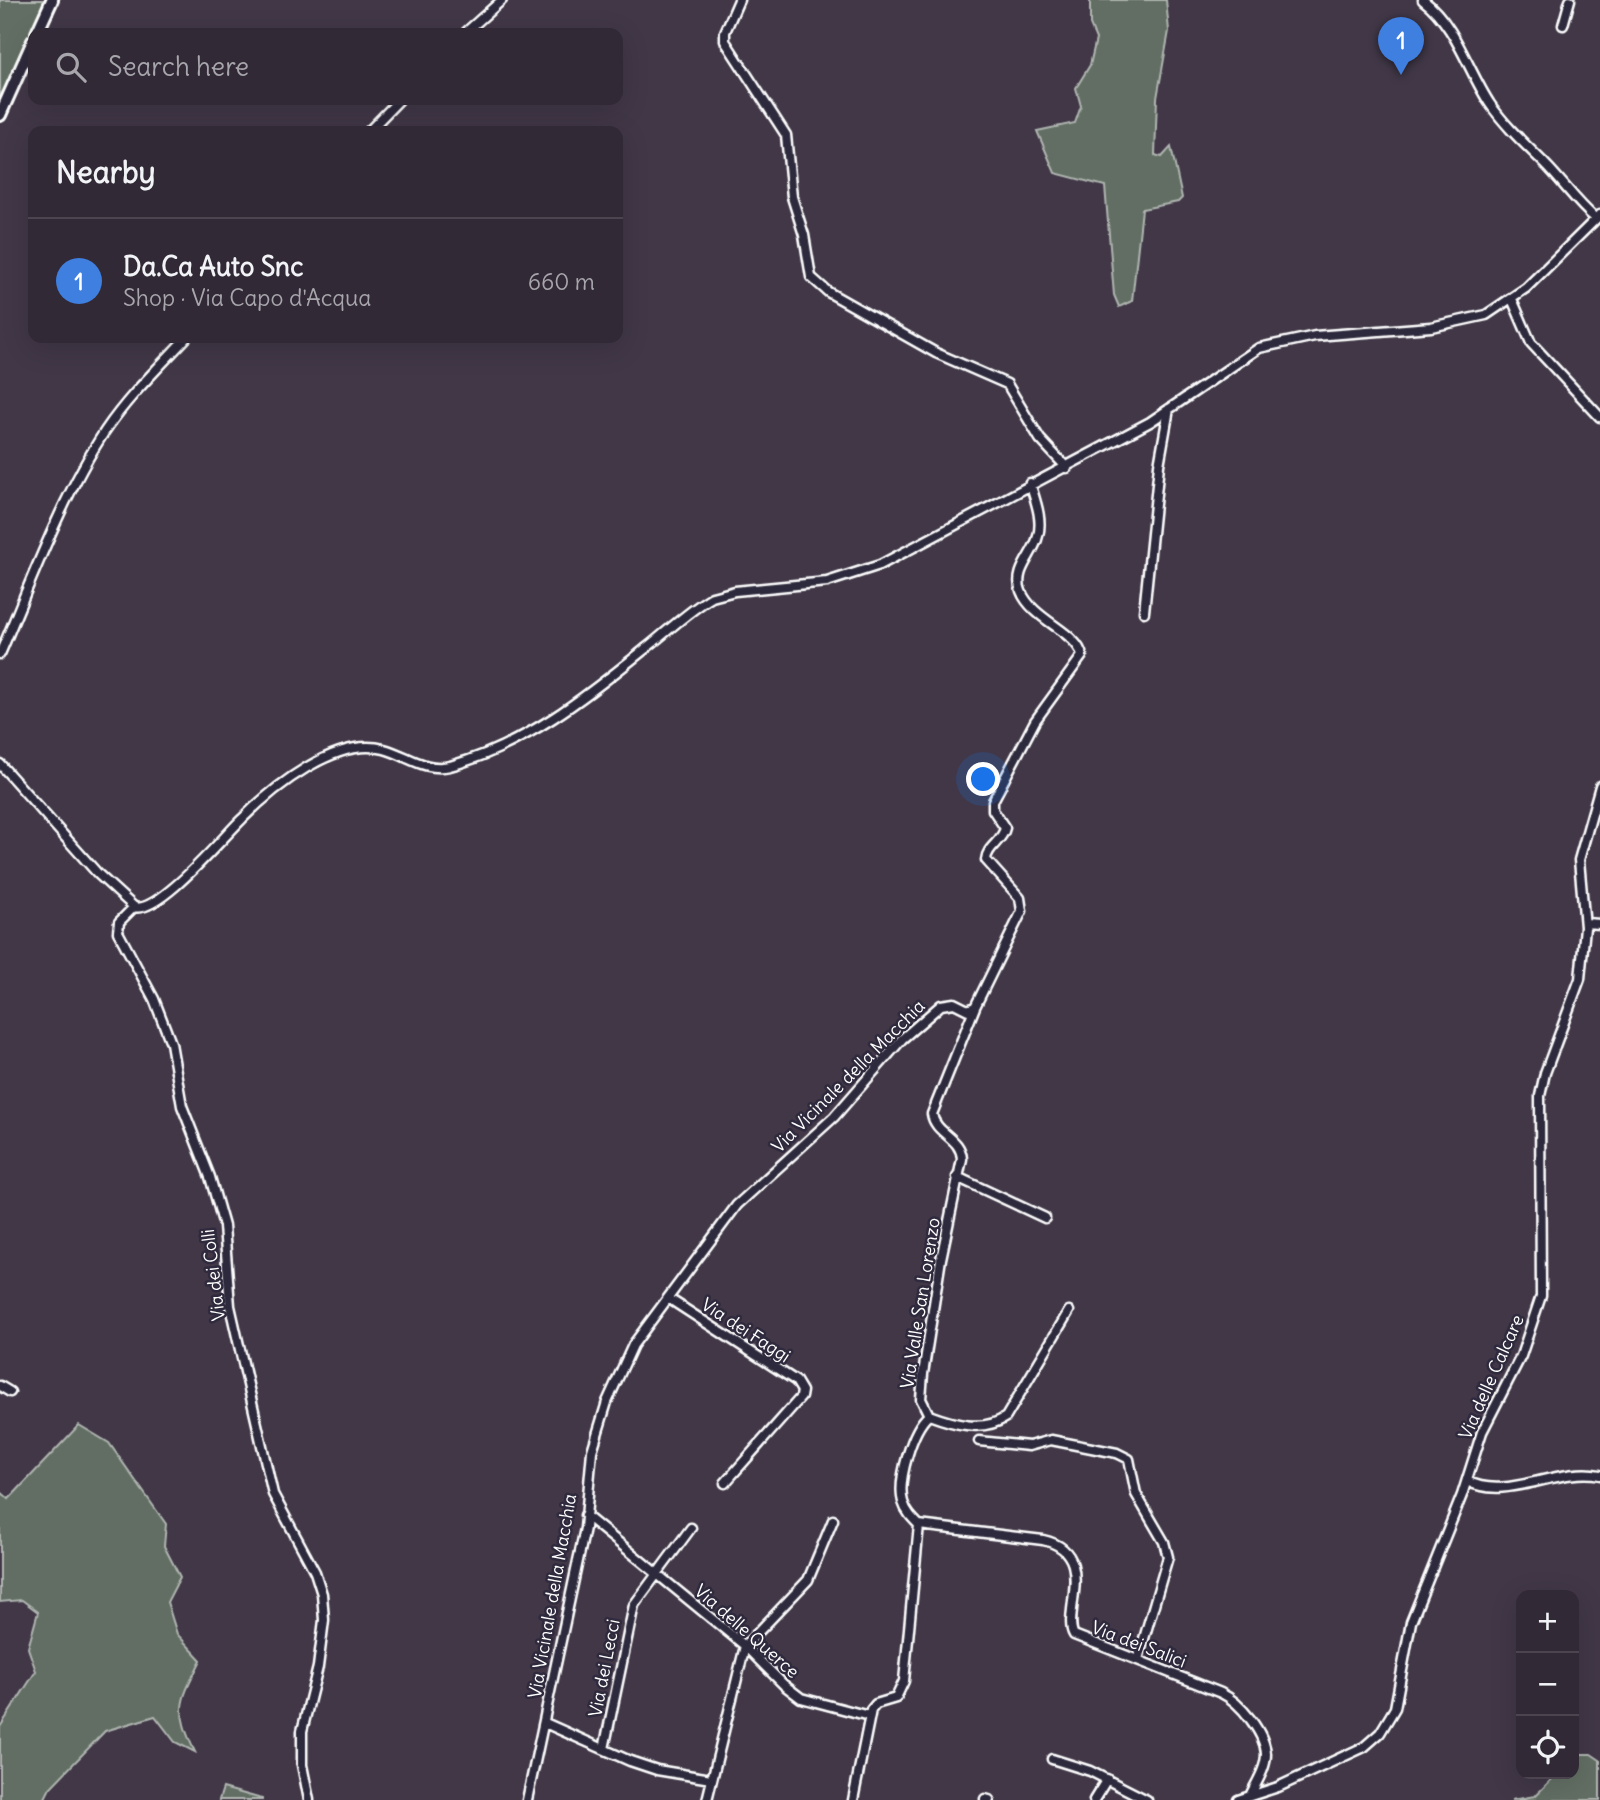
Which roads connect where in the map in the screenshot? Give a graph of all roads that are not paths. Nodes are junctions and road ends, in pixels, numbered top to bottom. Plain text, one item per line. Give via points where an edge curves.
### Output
1 (52, 0) edge
2 (502, 0) edge
3 (739, 0) edge
4 (1423, 0) edge
5 (1570, 0) edge
6 (1563, 25) dead end
7 (39, 28) edge
8 (471, 28) edge
9 (28, 52) edge
10 (394, 105) edge
11 (0, 115) edge
12 (374, 126) edge
13 (1598, 217) edge
14 (1512, 299) junction
15 (181, 343) edge
16 (1169, 410) junction
17 (1600, 417) edge
18 (1067, 468) junction
19 (1030, 483) junction
20 (1144, 612) dead end
21 (0, 654) edge
22 (0, 764) edge
23 (1600, 786) edge
24 (134, 907) junction
25 (1585, 923) junction
26 (1600, 924) edge
27 (975, 1007) junction
28 (957, 1177) junction
29 (1045, 1218) dead end
30 (668, 1298) junction
31 (1069, 1311) dead end
32 (0, 1386) edge
33 (10, 1392) dead end
34 (929, 1415) junction
35 (979, 1441) dead end
36 (1600, 1475) edge
37 (1467, 1481) junction
38 (725, 1483) dead end
39 (585, 1515) junction
40 (832, 1520) dead end
41 (919, 1525) junction
42 (691, 1528) dead end
43 (655, 1574) junction
44 (745, 1646) junction
45 (1138, 1659) junction
46 (869, 1716) junction
47 (545, 1723) junction
48 (604, 1749) junction
49 (1052, 1759) dead end
50 (711, 1779) junction
51 (1107, 1779) junction
52 (1250, 1796) junction
53 (309, 1800) edge
54 (527, 1800) edge
55 (707, 1800) edge
56 (853, 1800) edge
57 (1094, 1800) edge
58 (1147, 1800) edge
59 (1238, 1800) edge

1 - 7 main road
2 - 8 street
3 - 18 street via 725,41 786,135 792,197 811,277 831,294 951,360 1007,384 1036,433
4 - 13 street via 1447,28 1490,104 1512,132 1575,202
5 - 6 street
9 - 11 main road
10 - 12 street
13 - 14 street
14 - 16 street via 1491,313 1457,324 1315,336 1264,346
14 - 17 street via 1531,343
15 - 21 street via 128,401 99,442
16 - 18 street
16 - 20 street
18 - 19 street
19 - 24 street via 867,570 814,585 712,597 567,710 482,754 433,768 368,747 315,764 265,796 165,896 145,908
19 - 27 street via 1039,529 1019,575 1020,588 1036,613 1078,644 1082,656 1039,714 993,799 993,810 1005,828 986,860 1020,898 1023,909
22 - 24 street via 98,874
23 - 25 street, Via delle Calcare via 1578,864
24 - 53 street, Via dei Colli via 119,922 118,932 154,999 172,1046 182,1106 213,1183 224,1226 230,1306 273,1494 322,1594 318,1667 302,1731
25 - 26 street
25 - 37 street, Via delle Calcare via 1579,985 1540,1096 1541,1296 1521,1356 1482,1432
27 - 28 street, Via Valle San Lorenzo via 932,1114 936,1125 961,1149
27 - 30 street, Via Vicinale della Macchia via 941,1005 902,1039 834,1117 737,1205
28 - 29 street
28 - 34 street, Via Valle San Lorenzo via 921,1389
30 - 38 street, Via dei Faggi via 796,1381 802,1391
30 - 39 street, Via Vicinale della Macchia via 638,1336 607,1402 592,1451
31 - 34 street via 1014,1408 1003,1419 962,1425
32 - 33 street
34 - 41 street via 915,1432 902,1490 905,1507
35 - 45 street via 1029,1446 1047,1440 1129,1459 1136,1494 1168,1557
36 - 37 street via 1579,1473 1491,1488
37 - 52 street, Via delle Calcare via 1411,1622 1401,1689 1388,1722 1364,1747
39 - 43 street, Via delle Querce
39 - 47 street, Via Vicinale della Macchia
40 - 44 street via 808,1580
41 - 45 street, Via dei Salici via 1043,1539 1058,1545 1066,1552 1075,1581 1072,1633
41 - 46 street via 904,1684 896,1698 876,1704
42 - 43 street, Via dei Lecci
43 - 44 street, Via delle Querce
43 - 48 street, Via dei Lecci via 631,1615
44 - 46 street, Via delle Querce via 801,1698
44 - 50 street
45 - 52 street, Via dei Salici via 1225,1694 1239,1705 1266,1754
46 - 56 street
47 - 48 street
47 - 54 street, Via Vicinale della Macchia
48 - 50 street via 657,1770
49 - 51 street
50 - 55 street
51 - 57 street
51 - 58 street
52 - 59 street, Via delle Calcare

